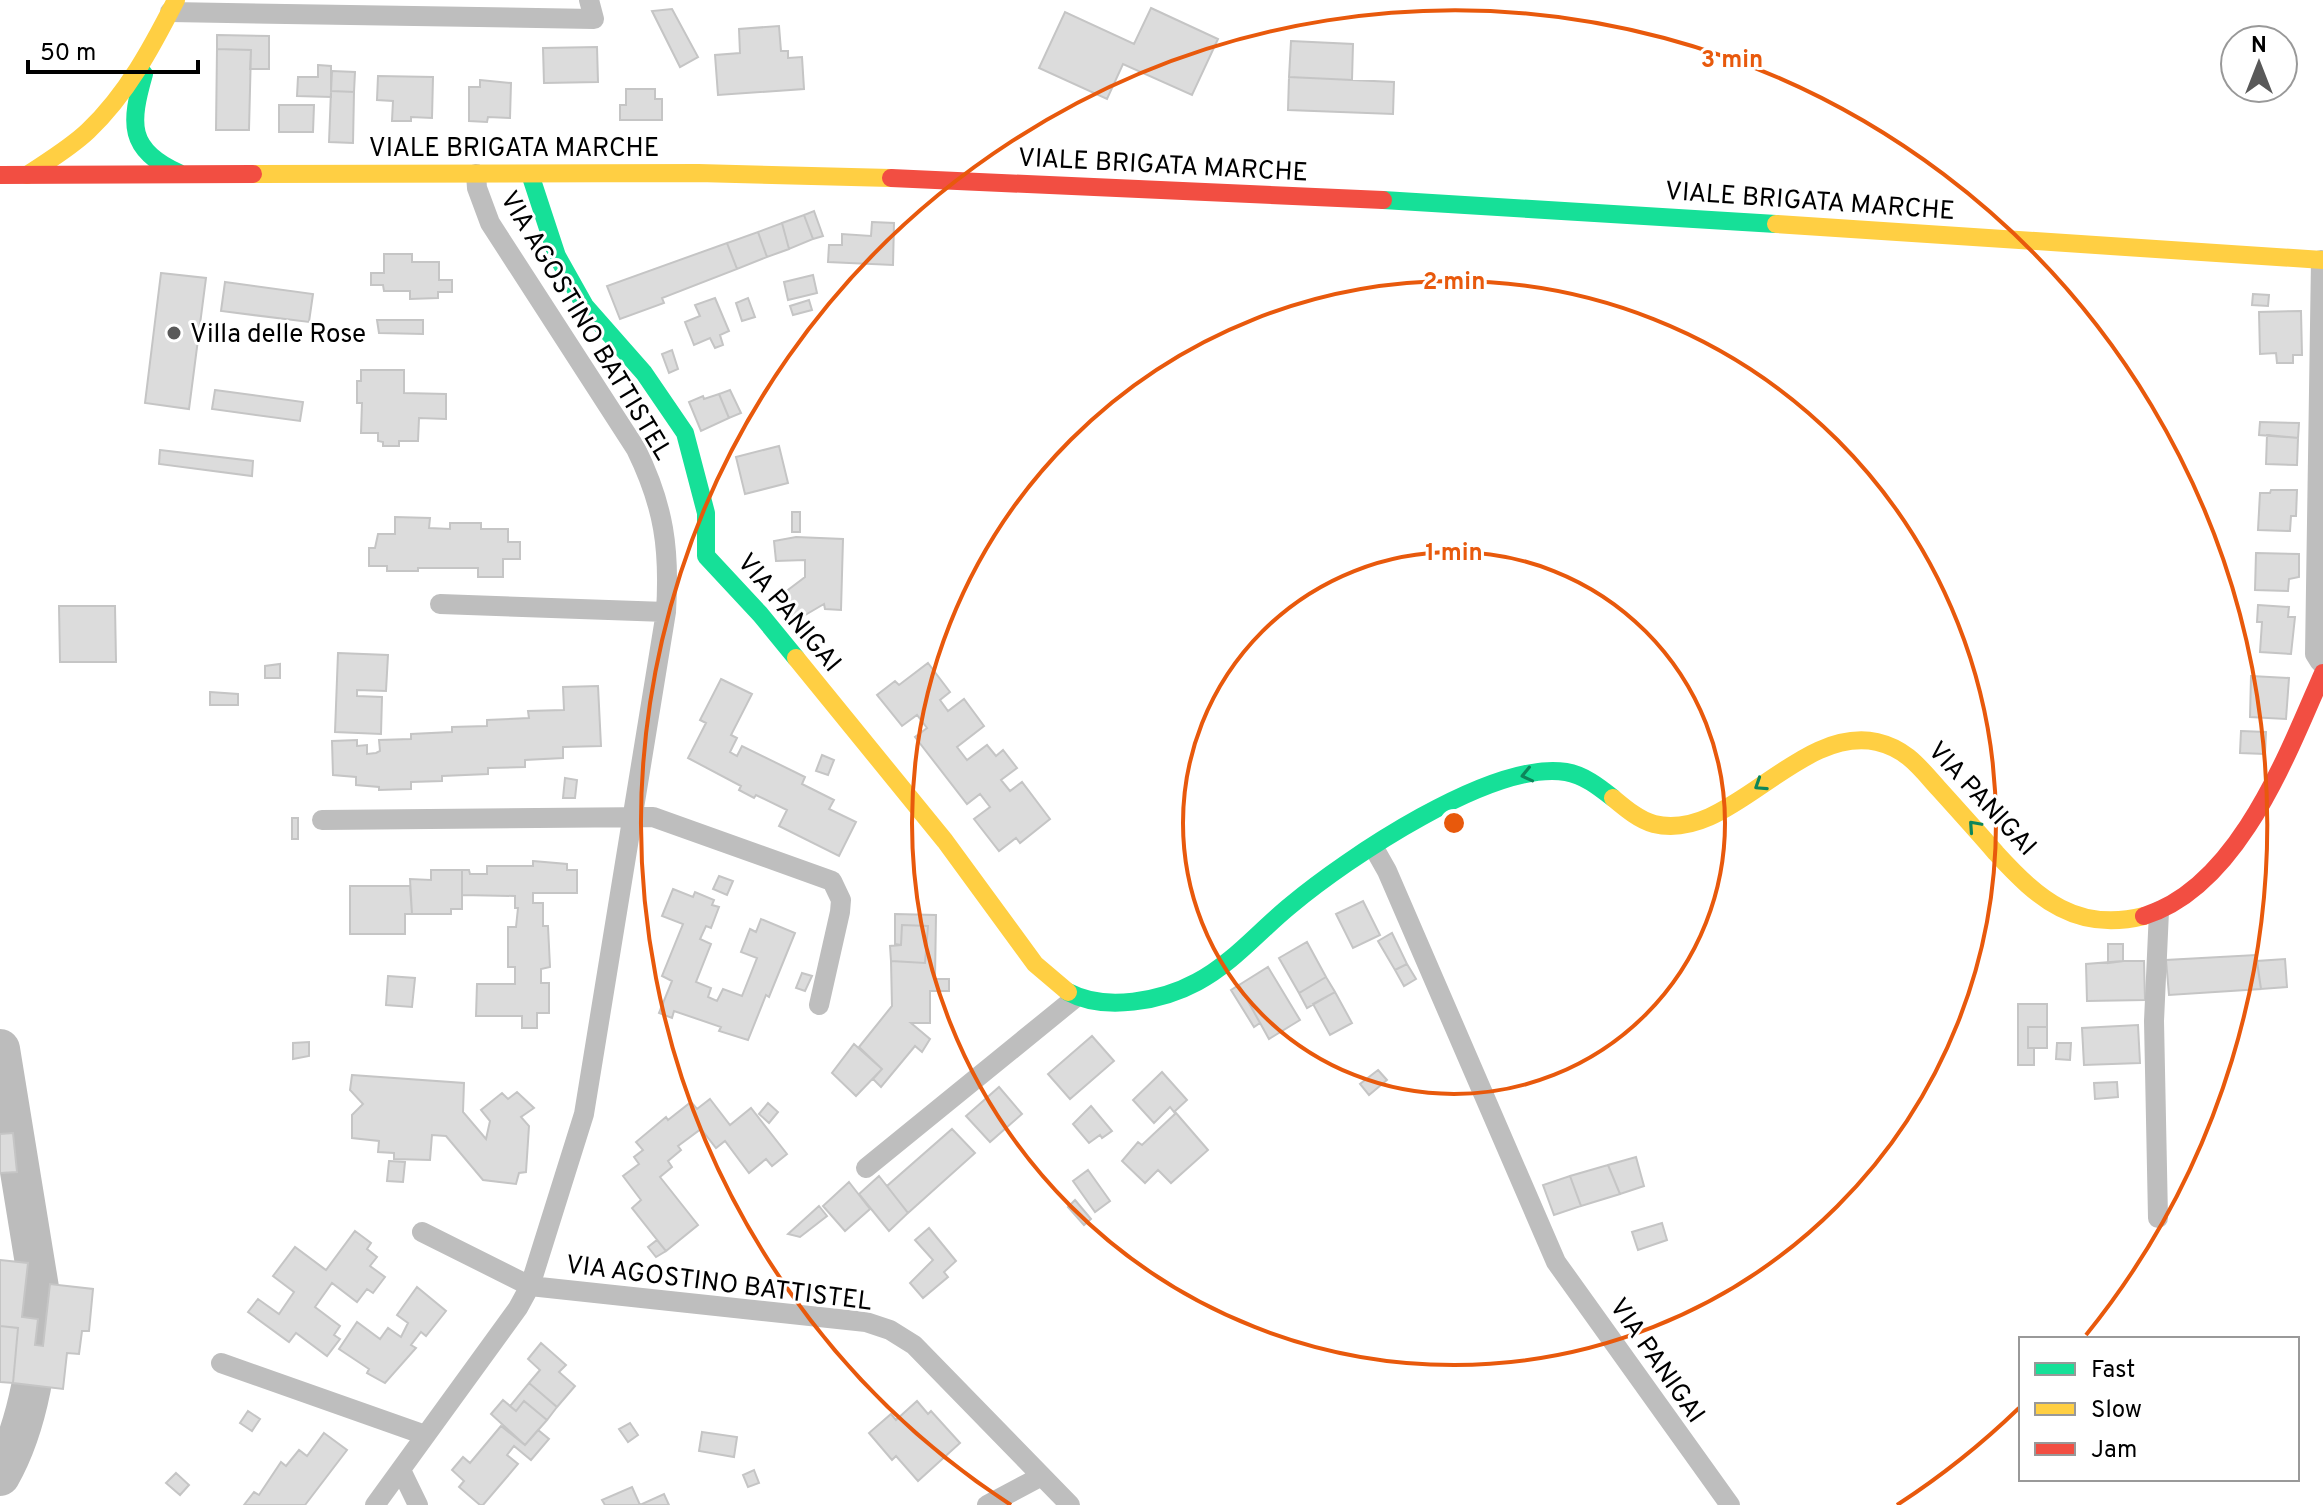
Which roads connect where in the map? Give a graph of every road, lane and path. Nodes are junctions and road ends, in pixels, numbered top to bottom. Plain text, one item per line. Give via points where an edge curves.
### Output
1 (589, 0) edge
2 (173, 6) edge
3 (151, 49) junction
4 (136, 100) junction
5 (87, 132) junction
6 (180, 173) junction
7 (96, 174) junction
8 (476, 174) junction
9 (530, 174) junction
10 (0, 175) edge
11 (27, 175) junction
12 (2322, 260) edge
13 (667, 549) junction
14 (706, 556) junction
15 (440, 604) dead end
16 (666, 612) junction
17 (2321, 667) edge
18 (632, 819) junction
19 (322, 820) dead end
20 (1374, 848) junction
21 (2159, 911) junction
22 (1075, 998) junction
23 (819, 1005) dead end
24 (866, 1168) dead end
25 (2158, 1218) dead end
26 (422, 1232) dead end
27 (530, 1286) junction
28 (221, 1363) dead end
29 (425, 1435) junction
30 (401, 1470) junction
31 (1040, 1477) junction
32 (375, 1505) edge
33 (418, 1505) edge
34 (987, 1505) edge
35 (1070, 1505) edge
36 (1730, 1505) edge

1 - 2 street via 594,19
2 - 3 street
3 - 4 street
3 - 5 street via 123,93
4 - 6 street via 135,138 160,167
4 - 7 street via 114,151
5 - 7 street via 84,153
5 - 11 street
6 - 7 street, VIALE BRIGATA MARCHE
6 - 8 street, VIALE BRIGATA MARCHE
7 - 11 street, VIALE BRIGATA MARCHE
8 - 9 street, VIALE BRIGATA MARCHE
8 - 13 street, VIA AGOSTINO BATTISTEL via 490,223 636,449 656,495
9 - 12 street, VIALE BRIGATA MARCHE via 1013,182 1490,205
9 - 14 street, VIA PANIGAI via 557,256 585,306 644,373 685,433 706,513
10 - 11 street, VIALE BRIGATA MARCHE
12 - 17 street, VIALE BRIGATA MARCHE via 2315,654
13 - 14 street via 690,548
13 - 16 street, VIA AGOSTINO BATTISTEL
14 - 22 street, VIA PANIGAI via 760,614 945,841 1035,964
15 - 16 street
16 - 18 street, VIA AGOSTINO BATTISTEL
17 - 21 street, VIA PANIGAI via 2295,740 2254,819 2207,873
18 - 19 street
18 - 23 street via 653,817 832,881 840,912
18 - 27 street, VIA AGOSTINO BATTISTEL via 584,1114
21 -> 20 street, VIA PANIGAI via 2116,920 2068,914 2026,885 1906,753 1871,740 1854,740 1810,755 1708,818 1685,825 1646,822 1588,780 1567,772 1543,772 1451,803
20 - 22 street, VIA PANIGAI via 1293,903 1212,975 1188,989 1136,1000
20 - 36 street, VIA PANIGAI via 1556,1262
21 - 25 street via 2154,1021
22 - 24 street
26 - 27 street, VIA AGOSTINO BATTISTEL
27 - 29 street, VIA AGOSTINO BATTISTEL
27 - 31 street, VIA AGOSTINO BATTISTEL via 866,1322 890,1330 914,1345
28 - 29 street
29 - 30 street, VIA AGOSTINO BATTISTEL
30 - 32 street, VIA AGOSTINO BATTISTEL
30 - 33 street
31 - 34 street
31 - 35 street, VIA AGOSTINO BATTISTEL

